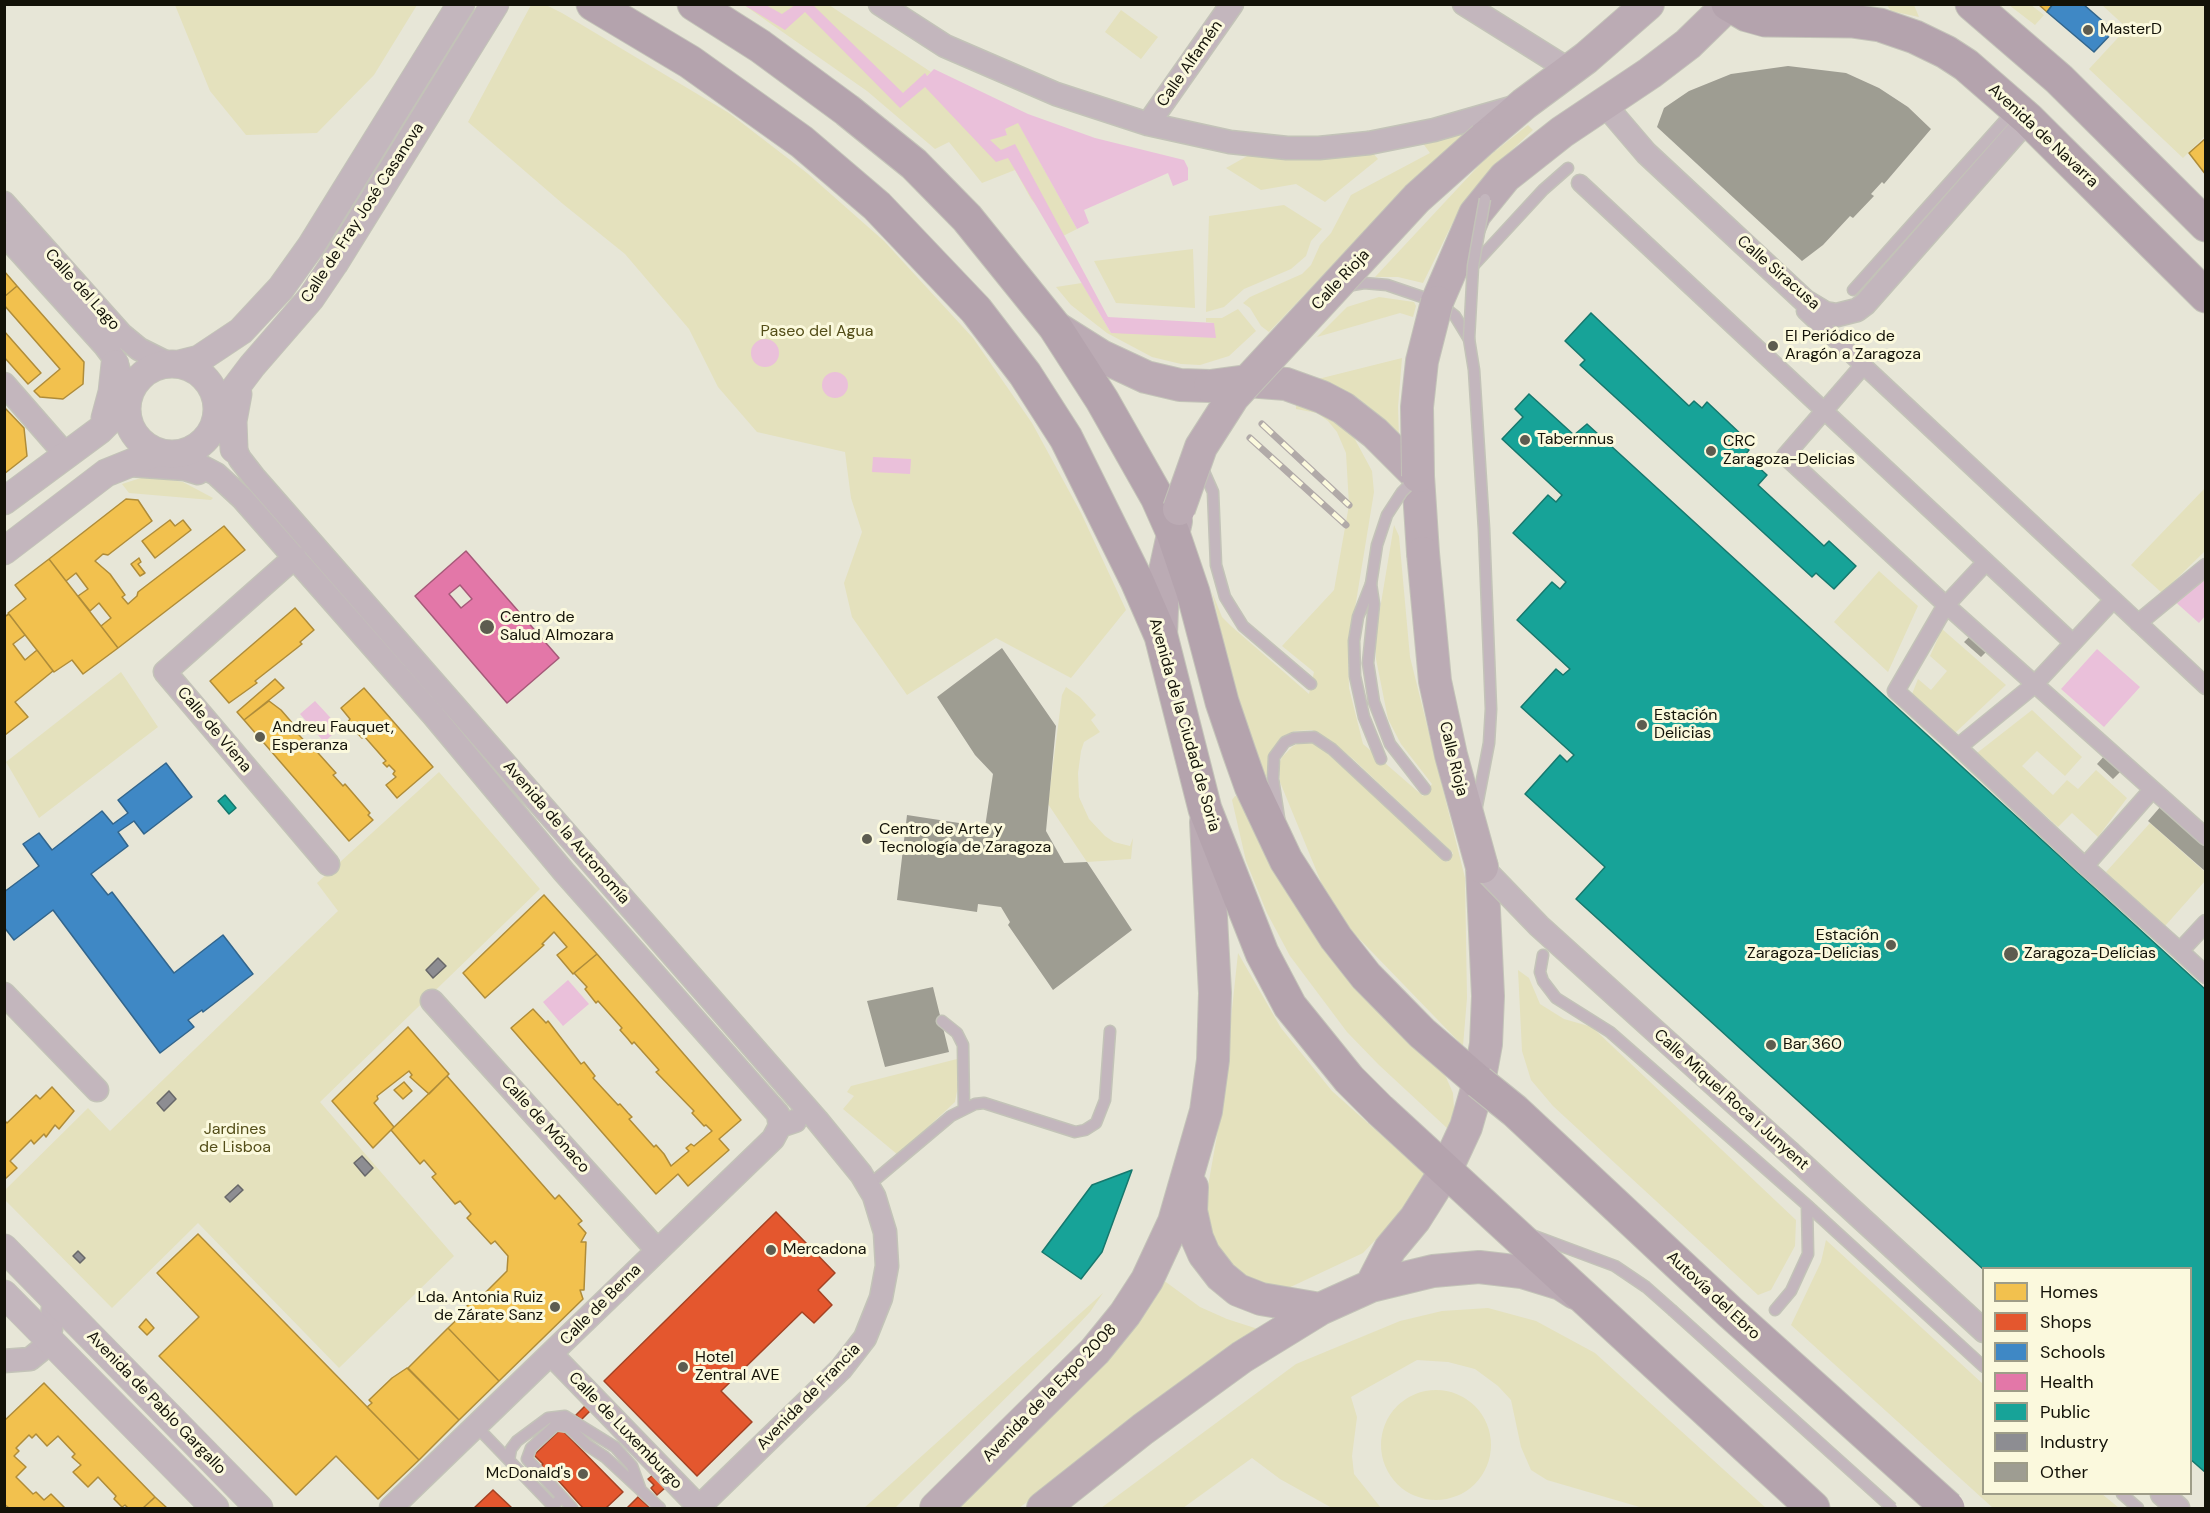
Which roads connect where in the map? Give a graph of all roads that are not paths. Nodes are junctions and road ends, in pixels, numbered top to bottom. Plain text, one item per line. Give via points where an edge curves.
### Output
1 (461, 4) edge
2 (495, 4) edge
3 (593, 4) edge
4 (694, 4) edge
5 (880, 4) edge
6 (1232, 4) edge
7 (1464, 4) edge
8 (1648, 4) edge
9 (1972, 4) edge
10 (1729, 5) edge
11 (1860, 13) edge
12 (1570, 71) junction
13 (1615, 98) junction
14 (1524, 104) junction
15 (2022, 114) junction
16 (1148, 124) junction
17 (1568, 168) dead end
18 (1580, 183) dead end
19 (1485, 200) junction
20 (4, 203) edge
21 (2205, 225) edge
22 (4, 234) edge
23 (1473, 266) junction
24 (1332, 289) junction
25 (1853, 290) dead end
26 (2205, 296) edge
27 (1437, 302) junction
28 (1806, 311) dead end
29 (1055, 327) junction
30 (1469, 339) junction
31 (115, 364) junction
32 (174, 364) junction
33 (1863, 366) junction
34 (241, 379) junction
35 (1247, 381) junction
36 (4, 384) edge
37 (128, 399) junction
38 (1825, 411) junction
39 (218, 412) junction
40 (100, 430) junction
41 (234, 449) junction
42 (168, 453) junction
43 (66, 455) junction
44 (1197, 457) junction
45 (122, 464) junction
46 (1418, 476) junction
47 (226, 481) junction
48 (4, 501) edge
49 (1176, 521) junction
50 (4, 551) edge
51 (295, 557) junction
52 (1986, 562) junction
53 (2205, 567) edge
54 (1371, 584) junction
55 (2113, 600) junction
56 (1946, 605) junction
57 (2138, 623) junction
58 (1161, 636) junction
59 (2072, 642) junction
60 (1311, 684) dead end
61 (2034, 685) junction
62 (2205, 686) edge
63 (1958, 747) junction
64 (1381, 759) dead end
65 (1425, 789) dead end
66 (2152, 790) junction
67 (1205, 809) junction
68 (1472, 829) junction
69 (2205, 837) edge
70 (1446, 855) dead end
71 (1286, 860) junction
72 (328, 864) dead end
73 (2085, 866) junction
74 (1482, 867) junction
75 (2205, 922) edge
76 (2180, 951) junction
77 (1543, 955) dead end
78 (2205, 975) edge
79 (4, 994) edge
80 (432, 1001) dead end
81 (942, 1021) dead end
82 (1110, 1030) dead end
83 (1479, 1082) junction
84 (97, 1090) dead end
85 (964, 1108) junction
86 (817, 1120) junction
87 (780, 1126) junction
88 (1446, 1170) junction
89 (869, 1185) junction
90 (1187, 1195) junction
91 (1807, 1205) junction
92 (1507, 1226) junction
93 (4, 1248) edge
94 (657, 1250) junction
95 (887, 1266) joint
96 (1371, 1286) junction
97 (4, 1294) edge
98 (54, 1298) junction
99 (1589, 1300) junction
100 (1320, 1309) junction
101 (1775, 1310) dead end
102 (1982, 1329) edge
103 (49, 1339) junction
104 (551, 1354) junction
105 (4, 1361) edge
106 (1982, 1366) edge
107 (476, 1426) junction
108 (509, 1460) junction
109 (640, 1488) junction
110 (2123, 1495) edge
111 (2163, 1495) edge
112 (558, 1501) dead end
113 (699, 1508) edge
114 (215, 1509) edge
115 (259, 1509) edge
116 (391, 1509) edge
117 (572, 1509) edge
118 (660, 1509) edge
119 (936, 1509) edge
120 (1044, 1509) edge
121 (1813, 1509) edge
122 (1892, 1509) edge
123 (1948, 1509) edge
124 (2138, 1509) edge
125 (2178, 1509) edge

1 - 32 street, Calle de Fray José Casanova via 317,237 281,288 241,331 199,359
2 - 34 street, Calle de Fray José Casanova via 334,264 295,317
3 - 58 main road, Avenida de la Ciudad de Soria via 690,62 802,142 877,206 976,310 1025,374 1066,438 1111,524
4 - 29 main road via 768,52 914,164 967,218
5 - 16 street via 974,60 1056,94
6 - 16 street, Calle Alfamén
7 - 12 street
8 - 12 main road, Calle Rioja
9 - 21 main road via 2059,79
10 - 11 main road, Avenida de Navarra via 1765,20
10 - 13 main road, Calle Rioja via 1688,44
11 - 15 main road, Avenida de Navarra via 1946,52
12 - 13 main road
12 - 14 main road, Calle Rioja
13 - 15 street, Calle Siracusa via 1646,153 1805,301 1837,315 1865,304
13 - 19 main road, Calle Rioja via 1521,162
14 - 16 street via 1434,130 1319,148 1252,145
14 - 24 main road, Calle Rioja, bridge via 1417,198
15 - 25 lane
15 - 26 main road, Avenida de Navarra
17 - 23 lane
18 - 38 street
19 - 23 lane, Calle Rioja, bridge
19 - 27 main road, Calle Rioja, bridge via 1464,235
20 - 32 street, Calle del Lago via 122,335 139,349
22 - 31 street, Calle del Lago via 105,346
23 - 27 lane
23 - 30 lane, Calle Rioja, bridge
24 - 27 lane via 1364,283 1387,285
24 - 35 main road, Calle Rioja, bridge
27 - 30 lane via 1455,316
27 - 46 main road, Calle Rioja, bridge via 1422,361 1416,430
28 - 33 street
29 - 35 main road, bridge via 1101,356 1146,377 1172,384 1210,386
29 - 49 main road via 1157,497
30 - 68 lane, Calle Rioja, bridge via 1484,529 1491,709 1489,743
31 - 37 street, Calle del Lago
31 - 40 street via 112,392
32 - 37 street via 144,373
32 - 39 street via 197,370 204,377 215,392
33 - 38 street
33 - 55 street
34 - 39 street, Calle de Fray José Casanova
34 - 41 street via 233,421
35 - 44 main road, Calle Rioja, bridge via 1211,428
35 - 46 main road via 1286,384 1343,408
36 - 43 street
37 - 40 street
37 - 42 street via 132,429 143,443
38 - 52 street
38 - 56 street via 1785,456
39 - 41 street, Avenida de la Autonomía
39 - 42 street via 214,428 193,450
40 - 43 street
41 - 86 street, Avenida de la Autonomía
42 - 45 street
42 - 47 street, Avenida de la Autonomía via 206,467
43 - 48 street
44 - 49 main road, Calle Rioja, bridge
44 - 60 lane via 1213,492 1216,566 1225,597 1243,626
45 - 47 street via 185,469
45 - 50 street
46 - 54 lane, bridge via 1387,515
46 - 68 main road, Calle Rioja, bridge via 1435,681
47 - 51 street, Avenida de la Autonomía
49 - 58 main road, Calle Rioja via 1162,580
49 - 71 main road via 1222,702 1251,786
51 - 72 street, Calle de Viena via 165,672
51 - 87 street, Avenida de la Autonomía via 564,872 778,1114
52 - 56 street
52 - 59 street
53 - 57 street
54 - 64 lane via 1358,617 1355,676 1364,717
54 - 65 lane via 1374,604 1368,663 1374,702 1390,744
55 - 57 street
55 - 59 street
56 - 61 street
56 - 63 street via 1896,691
57 - 62 street
58 - 67 main road, Avenida de la Ciudad de Soria
59 - 61 street
61 - 63 street
61 - 66 street
63 - 73 street
66 - 69 street
66 - 73 street
67 - 88 main road, Avenida de la Ciudad de Soria via 1267,963 1290,1006 1350,1079
67 - 90 main road via 1215,993 1213,1060
68 - 74 main road, Calle Rioja, bridge
70 - 71 lane via 1332,749 1314,737 1305,736 1286,742 1272,766
71 - 83 main road via 1336,938 1390,1002
73 - 76 street
74 - 83 main road, Calle Rioja via 1488,996 1486,1044
74 - 102 street, Calle Miquel Roca i Junyent, bridge via 1539,926
75 - 76 street
76 - 78 street
77 - 91 lane via 1543,981 1556,998 1610,1032
79 - 84 street
80 - 94 street, Calle de Mónaco
81 - 85 lane via 957,1033 963,1045
82 - 85 lane via 1103,1106 1096,1123 1085,1130 1075,1132 984,1103
83 - 88 main road, Calle Rioja via 1466,1127
83 - 123 main road, Autovía del Ebro, bridge
85 - 89 lane
86 - 87 street
86 - 89 street, Avenida de la Autonomía
87 - 94 street, Calle de Berna via 773,1139
88 - 92 main road
88 - 96 main road, Calle Rioja via 1415,1219 1390,1249
89 - 95 street, Avenida de la Autonomía via 885,1232
90 - 100 main road via 1197,1238 1211,1264 1238,1290 1275,1302
90 - 119 main road, Avenida de la Expo 2008 via 1125,1314 1080,1366
91 - 101 lane via 1808,1254 1791,1291
91 - 106 lane
92 - 99 main road
92 - 122 lane, bridge via 1599,1258 1638,1281
93 - 98 street, Avenida de Pablo Gargallo
94 - 104 street, Calle de Berna
95 - 113 street, Avenida de Francia via 874,1319 854,1355
96 - 99 main road via 1433,1271 1479,1267 1522,1272 1561,1284
96 - 100 main road
97 - 103 street, Avenida de Pablo Gargallo
98 - 103 street
98 - 115 street, Avenida de Pablo Gargallo
99 - 121 main road
100 - 120 main road via 1242,1357
103 - 105 street via 42,1351 30,1359
103 - 114 street, Avenida de Pablo Gargallo
104 - 107 street, Calle de Berna
104 - 113 street, Calle de Luxemburgo
107 - 108 lane
107 - 116 street, Calle de Berna
108 - 109 lane via 511,1449 525,1435 548,1418 565,1416 615,1447 632,1466
108 - 112 lane via 553,1506
109 - 117 lane via 568,1427 556,1425 531,1448 527,1460
109 - 118 lane
110 - 124 lane
111 - 125 street

